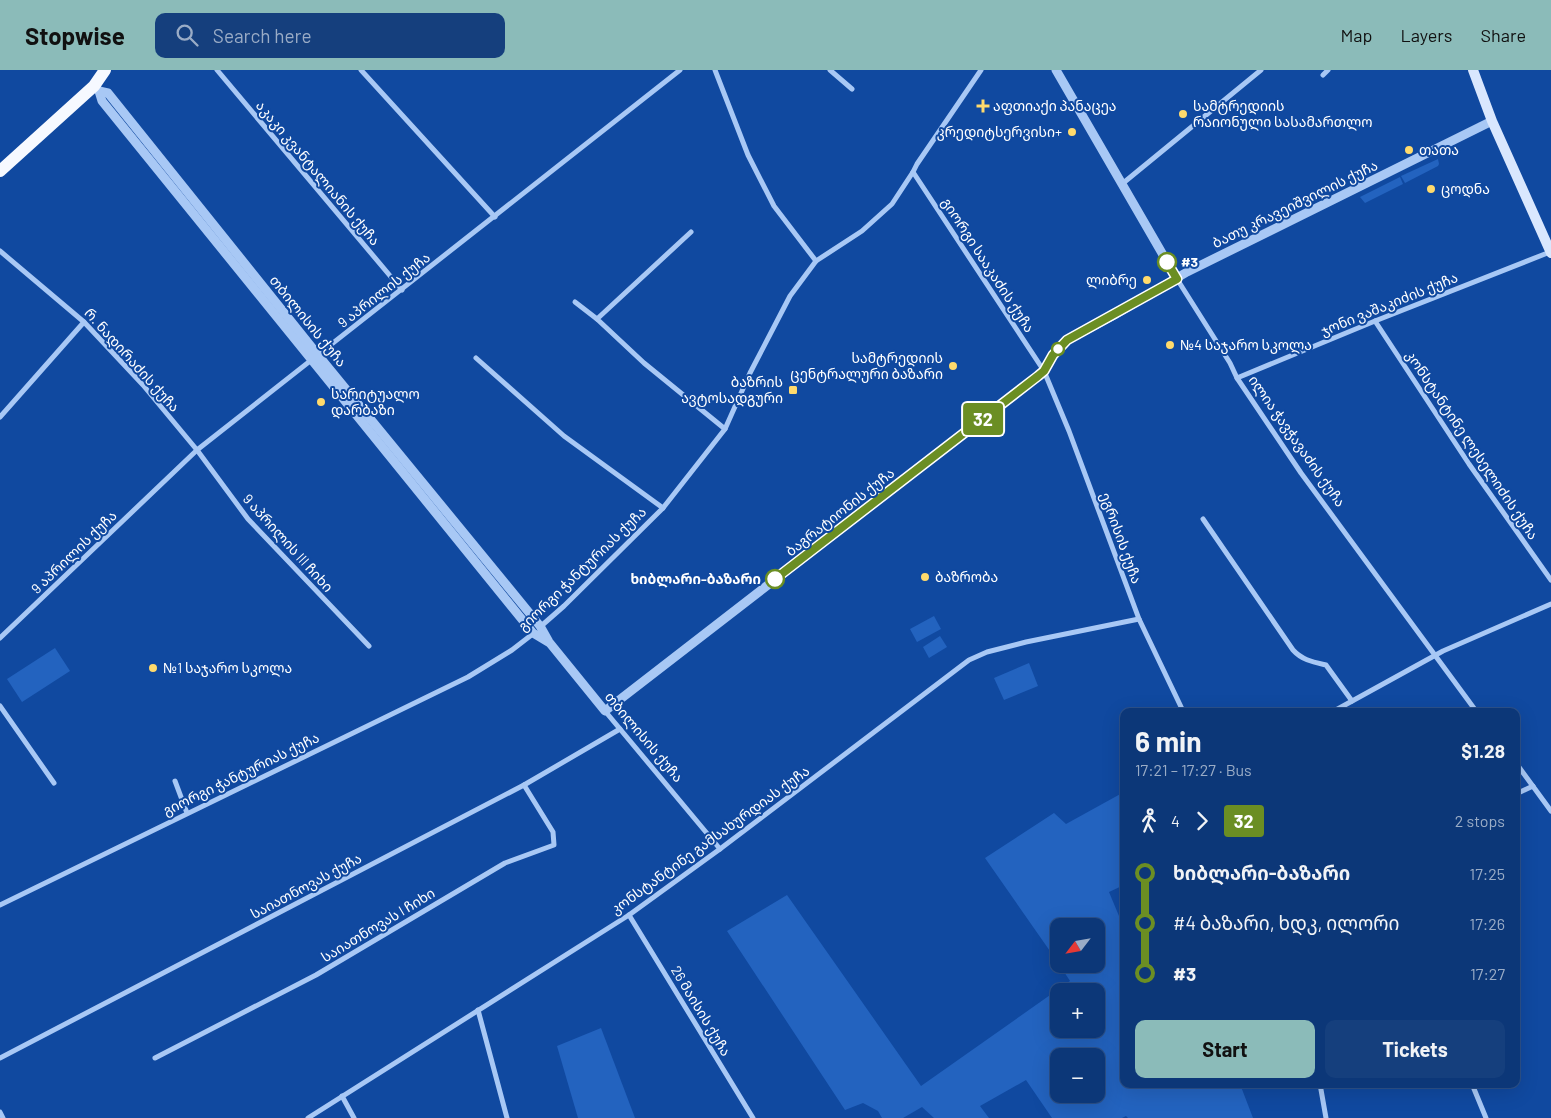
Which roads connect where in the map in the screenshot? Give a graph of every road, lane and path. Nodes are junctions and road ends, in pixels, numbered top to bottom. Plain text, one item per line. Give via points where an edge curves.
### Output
1 (104, 70) edge
2 (217, 70) edge
3 (362, 70) edge
4 (680, 70) edge
5 (716, 70) edge
6 (830, 70) edge
7 (981, 70) edge
8 (1056, 70) edge
9 (1261, 70) edge
10 (1328, 70) edge
11 (1473, 70) edge
12 (1322, 75) dead end
13 (97, 88) junction
14 (852, 89) dead end
15 (1492, 121) junction
16 (0, 171) edge
17 (913, 172) junction
18 (1122, 184) junction
19 (495, 217) junction
20 (691, 232) dead end
21 (0, 251) edge
22 (1551, 252) edge
23 (816, 261) junction
24 (1177, 279) junction
25 (402, 290) junction
26 (575, 302) dead end
27 (597, 319) junction
28 (1375, 321) junction
29 (84, 322) junction
30 (315, 358) junction
31 (476, 358) dead end
32 (1044, 371) junction
33 (1237, 378) junction
34 (0, 417) edge
35 (725, 429) junction
36 (197, 450) junction
37 (663, 508) junction
38 (1203, 519) dead end
39 (1551, 580) edge
40 (1551, 604) edge
41 (1139, 619) junction
42 (540, 626) junction
43 (533, 633) junction
44 (0, 638) edge
45 (549, 642) junction
46 (369, 646) dead end
47 (1436, 655) junction
48 (1352, 701) junction
49 (0, 706) edge
50 (1182, 708) edge
51 (1339, 708) edge
52 (1474, 708) edge
53 (605, 710) junction
54 (620, 729) junction
55 (1520, 769) edge
56 (175, 781) dead end
57 (54, 783) dead end
58 (524, 785) junction
59 (1533, 786) junction
60 (1520, 792) edge
61 (1551, 811) edge
62 (187, 813) junction
63 (720, 849) junction
64 (0, 905) edge
65 (629, 915) junction
66 (478, 1010) junction
67 (0, 1058) edge
68 (155, 1058) dead end
69 (1321, 1088) edge
70 (1474, 1088) edge
71 (342, 1096) junction
72 (0, 1112) edge
73 (2, 1118) edge
74 (308, 1118) edge
75 (354, 1118) edge
76 (507, 1118) edge
77 (753, 1118) edge
78 (1326, 1118) edge
79 (1486, 1118) edge

1 - 13 main road
2 - 25 street, აკაკი კვანტალიანის ქუჩა
3 - 19 street
4 - 19 street, 9 აპრილის ქუჩა
5 - 23 street via 748,155 774,206
6 - 14 street
7 - 17 street, გიორგი ჭანტურიას ქუჩა
8 - 18 street, ილია ჭავჭავაძის ქუჩა
9 - 18 street
10 - 12 street
11 - 15 main road
13 - 16 main road
13 - 30 street, თბილისის ქუჩა via 108,93
15 - 22 main road
15 - 24 street, ბათუ კრავეიშვილის ქუჩა
17 - 23 street, გიორგი ჭანტურიას ქუჩა via 892,204 868,226
17 - 32 street, გიორგი სააკაძის ქუჩა
18 - 24 street, ილია ჭავჭავაძის ქუჩა
19 - 25 street, 9 აპრილის ქუჩა
20 - 27 street
21 - 29 street, რ. ნადირაძის ქუჩა
22 - 28 street, ჯონი ვაშაკიძის ქუჩა
23 - 35 street, გიორგი ჭანტურიას ქუჩა via 790,296
24 - 32 street, ბათუ კრავეიშვილის ქუჩა via 1067,340
24 - 33 street, ილია ჭავჭავაძის ქუჩა
25 - 30 street, 9 აპრილის ქუჩა
26 - 27 street
27 - 35 street
28 - 33 street, ჯონი ვაშაკიძის ქუჩა
28 - 39 street, კონსტანტინე ლესელიძის ქუჩა via 1469,464
29 - 34 street
29 - 36 street, რ. ნადირაძის ქუჩა via 143,385
30 - 36 street, 9 აპრილის ქუჩა
30 - 42 street, თბილისის ქუჩა
30 - 43 street, თბილისის ქუჩა
31 - 37 street via 564,436
32 - 41 street, ეგრისის ქუჩა
32 - 53 street, ბაგრატიონის ქუჩა
33 - 47 street, ილია ჭავჭავაძის ქუჩა via 1301,473
35 - 37 street, გიორგი ჭანტურიას ქუჩა
36 - 44 street, 9 აპრილის ქუჩა
36 - 46 street, 9 აპრილის III ჩიხი via 248,520
37 - 42 street, გიორგი ჭანტურიას ქუჩა
38 - 48 street via 1293,650 1304,660 1326,664
40 - 47 street
41 - 50 street, ეგრისის ქუჩა
41 - 63 street, კონსტანტინე გამსახურდიას ქუჩა via 1026,642 970,660
42 - 43 street, გიორგი ჭანტურიას ქუჩა
42 - 45 street, თბილისის ქუჩა
43 - 45 street, თბილისის ქუჩა
43 - 62 street, გიორგი ჭანტურიას ქუჩა via 468,677
45 - 53 street, თბილისის ქუჩა
47 - 48 street
47 - 52 street, ილია ჭავჭავაძის ქუჩა
48 - 51 street
49 - 57 street
53 - 54 street, თბილისის ქუჩა
54 - 58 street, საიათნოვას ქუჩა
54 - 63 street, თბილისის ქუჩა
55 - 59 street
56 - 62 street
58 - 67 street, საიათნოვას ქუჩა
58 - 68 street, საიათნოვას I ჩიხი via 553,832 554,845 505,863 316,975
59 - 60 street
59 - 61 street
62 - 64 street, გიორგი ჭანტურიას ქუჩა
63 - 65 street, კონსტანტინე გამსახურდიას ქუჩა
65 - 66 street, კონსტანტინე გამსახურდიას ქუჩა
65 - 77 street, 26 მაისის ქუჩა
66 - 71 street, კონსტანტინე გამსახურდიას ქუჩა
66 - 76 street
69 - 78 street
70 - 79 street
71 - 74 street, კონსტანტინე გამსახურდიას ქუჩა
71 - 75 street
72 - 73 street

